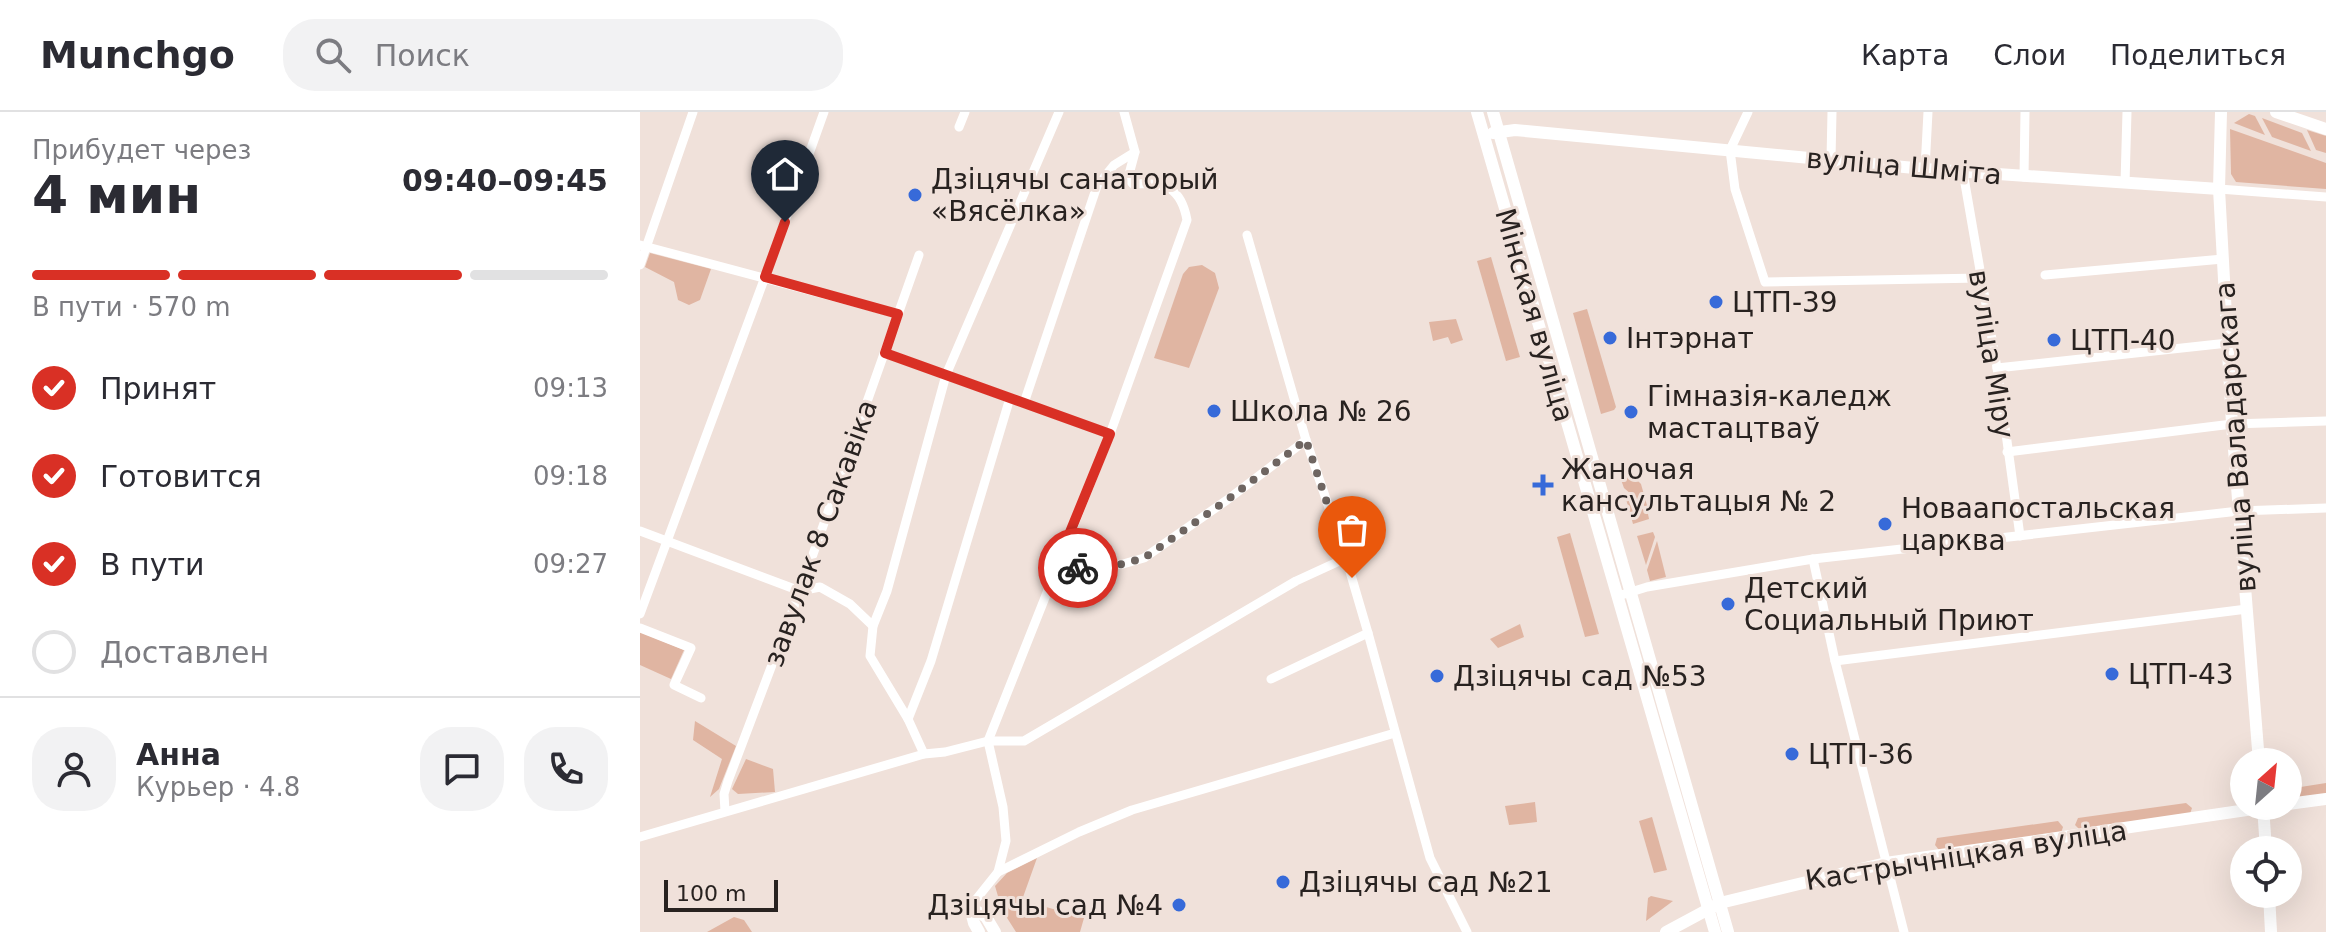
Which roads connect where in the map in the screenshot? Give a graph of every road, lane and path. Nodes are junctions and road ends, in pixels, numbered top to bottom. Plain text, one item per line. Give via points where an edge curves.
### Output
1 (693, 112) edge
2 (824, 112) edge
3 (965, 112) edge
4 (1059, 112) edge
5 (1124, 112) edge
6 (1477, 112) edge
7 (1493, 112) edge
8 (1748, 112) edge
9 (1832, 112) edge
10 (1928, 112) edge
11 (2025, 112) edge
12 (2127, 112) edge
13 (2221, 112) edge
14 (2276, 112) edge
15 (959, 127) dead end
16 (2326, 129) edge
17 (1499, 131) junction
18 (1484, 135) junction
19 (1730, 150) junction
20 (1135, 152) junction
21 (1831, 159) junction
22 (1925, 169) junction
23 (1963, 172) junction
24 (2024, 177) junction
25 (2125, 183) junction
26 (2219, 189) junction
27 (2326, 197) edge
28 (1247, 235) dead end
29 (643, 246) edge
30 (919, 255) dead end
31 (2223, 259) junction
32 (640, 265) edge
33 (2045, 275) dead end
34 (765, 277) junction
35 (1981, 278) junction
36 (898, 314) junction
37 (2228, 343) junction
38 (885, 353) junction
39 (1997, 368) junction
40 (946, 375) junction
41 (1010, 398) junction
42 (1024, 403) junction
43 (2326, 421) edge
44 (2232, 424) junction
45 (1110, 434) junction
46 (1306, 440) junction
47 (2007, 452) junction
48 (2326, 508) edge
49 (2239, 511) junction
50 (640, 531) edge
51 (2020, 536) junction
52 (668, 541) junction
53 (1346, 558) junction
54 (1813, 559) junction
55 (1055, 569) junction
56 (800, 591) junction
57 (1631, 592) junction
58 (1618, 596) junction
59 (2247, 609) junction
60 (640, 614) edge
61 (873, 626) junction
62 (640, 628) edge
63 (1368, 633) junction
64 (1835, 661) junction
65 (1271, 679) dead end
66 (701, 698) dead end
67 (908, 719) junction
68 (1395, 733) junction
69 (988, 741) junction
70 (2258, 748) edge
71 (924, 754) junction
72 (2326, 799) edge
73 (2302, 802) edge
74 (725, 811) junction
75 (2230, 812) edge
76 (640, 837) edge
77 (1886, 863) junction
78 (998, 872) junction
79 (1714, 905) junction
80 (970, 907) junction
81 (2270, 908) edge
82 (979, 932) edge
83 (995, 932) edge
84 (1467, 932) edge
85 (1666, 932) edge
86 (1715, 932) edge
87 (1728, 932) edge
88 (1904, 932) edge
89 (2271, 932) edge

1 - 29 street
2 - 34 street
3 - 15 street
4 - 40 street
5 - 20 street
6 - 18 main road, Мінская вуліца
7 - 17 main road, Мінская вуліца
8 - 19 street
9 - 21 street
10 - 22 street
11 - 24 street
12 - 25 street
13 - 26 main road, вуліца Валадарскага
14 - 16 main road
17 - 18 main road, вуліца Шміта
17 - 19 main road, вуліца Шміта
17 - 57 main road, Мінская вуліца
18 - 58 main road, Мінская вуліца
19 - 21 main road, вуліца Шміта
19 - 35 street via 1735,189 1765,282
20 - 42 street via 1114,165 1097,186
20 - 45 street via 1128,178 1133,184 1159,185 1179,195 1187,220
21 - 22 main road, вуліца Шміта
22 - 23 main road, вуліца Шміта
23 - 24 main road, вуліца Шміта
23 - 35 street, вуліца Міру
24 - 25 main road, вуліца Шміта
25 - 26 main road, вуліца Шміта
26 - 27 street, вуліца Шміта
26 - 31 main road, вуліца Валадарскага
28 - 46 street
29 - 32 street
29 - 34 street
30 - 36 street, завулак 8 Сакавіка
31 - 33 street
31 - 37 main road, вуліца Валадарскага
34 - 36 street
34 - 52 street
35 - 39 street, вуліца Міру
36 - 38 street, завулак 8 Сакавіка
37 - 39 street
37 - 44 main road, вуліца Валадарскага
38 - 40 street
38 - 56 street, завулак 8 Сакавіка
39 - 47 street, вуліца Міру
40 - 41 street
40 - 61 street
41 - 42 street
41 - 67 street via 931,661
42 - 45 street
43 - 44 street
44 - 47 street
44 - 49 main road, вуліца Валадарскага
45 - 55 street
46 - 53 street
46 - 55 street via 1144,558
47 - 51 street, вуліца Міру
48 - 49 street
49 - 51 street
49 - 59 main road, вуліца Валадарскага
50 - 52 street
51 - 54 street
52 - 56 street
52 - 60 street
53 - 63 street
53 - 69 street via 1296,581 1024,741
54 - 57 street
54 - 64 street
55 - 69 street
56 - 61 street via 820,587 850,604
56 - 74 street, завулак 8 Сакавіка via 728,781
57 - 58 street
57 - 79 main road, Мінская вуліца
58 - 79 main road, Мінская вуліца
59 - 64 street
59 - 70 main road, вуліца Валадарскага
61 - 67 street via 870,656
62 - 66 street via 691,648 674,685
63 - 65 street
63 - 68 street
64 - 77 street
67 - 71 street
68 - 78 street via 1132,810
68 - 84 street via 1430,858
69 - 71 street
69 - 78 street via 1006,841
71 - 74 street
72 - 73 main road
74 - 76 street
75 - 77 main road, Кастрычніцкая вуліца
77 - 79 main road, Кастрычніцкая вуліца
77 - 88 street
78 - 80 street
79 - 85 main road, Кастрычніцкая вуліца
79 - 86 main road, Мінская вуліца
79 - 87 main road, Мінская вуліца
80 - 82 main road
80 - 83 main road via 986,917
81 - 89 main road

